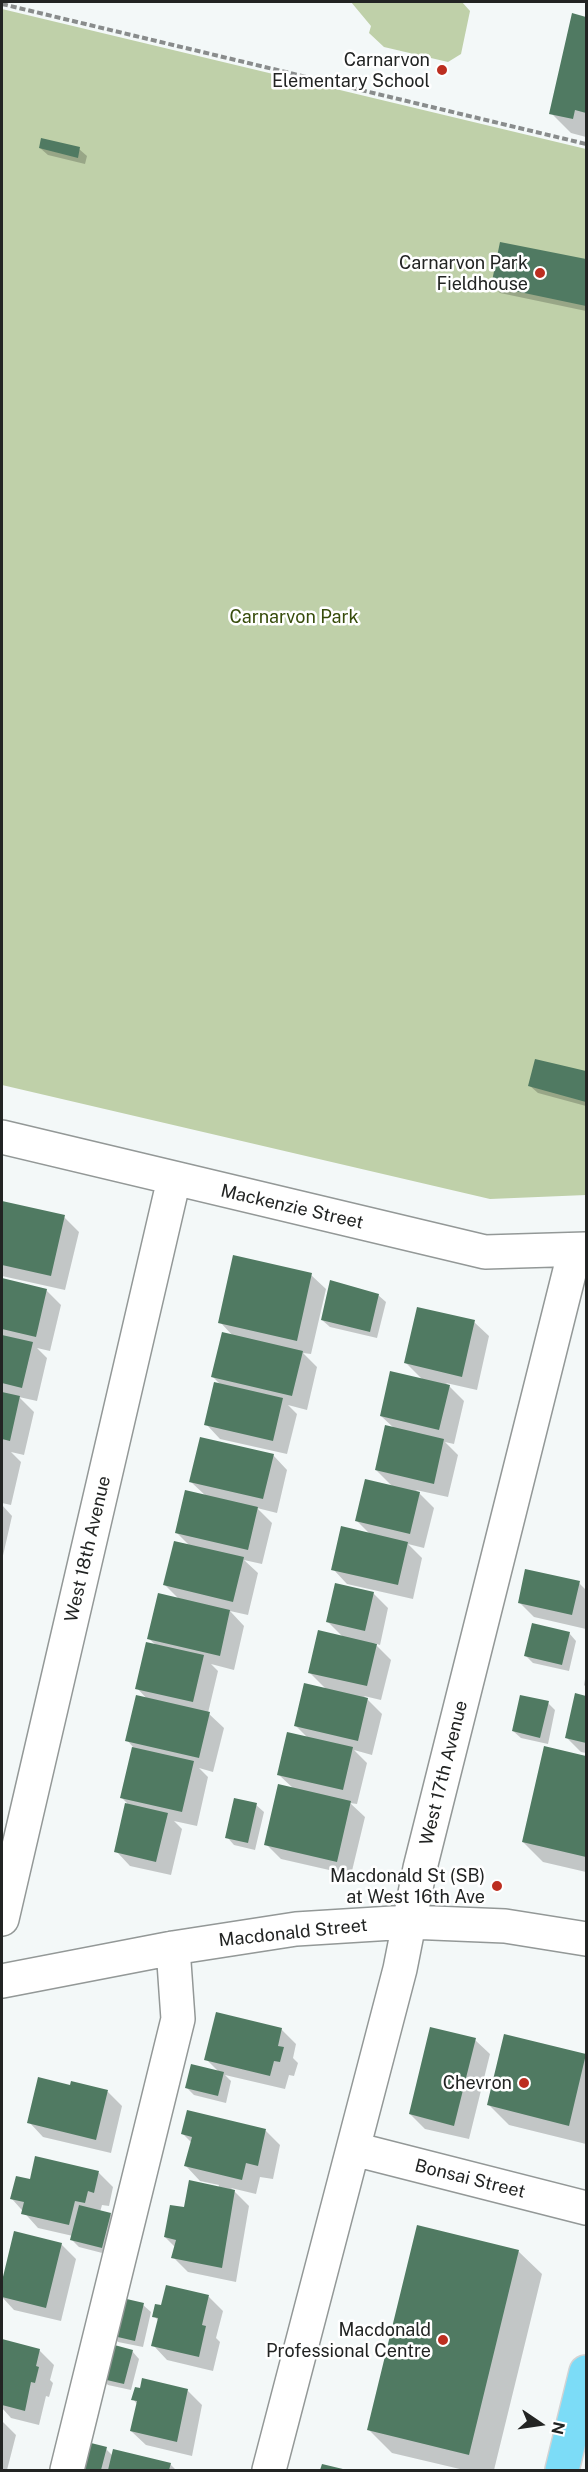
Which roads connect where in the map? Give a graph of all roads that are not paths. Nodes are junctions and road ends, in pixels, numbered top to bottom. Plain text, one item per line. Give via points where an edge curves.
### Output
1 (2, 1137) edge
2 (174, 1179) junction
3 (581, 1249) edge
4 (2, 1919) edge
5 (410, 1922) junction
6 (586, 1939) edge
7 (173, 1948) junction
8 (2, 1982) edge
9 (354, 2149) junction
10 (586, 2208) edge
11 (586, 2372) edge
12 (67, 2470) edge
13 (269, 2470) edge
14 (562, 2470) edge

1 - 2 street, Mackenzie Street
2 - 3 street, Mackenzie Street via 485,1252
2 - 4 street, West 18th Avenue
3 - 5 street, West 17th Avenue via 420,1869
5 - 6 street, Macdonald Street via 505,1926
5 - 7 street, Macdonald Street via 296,1929
5 - 9 street, West 17th Avenue
7 - 8 street, Macdonald Street
7 - 12 street via 178,2019
9 - 10 street, Bonsai Street
9 - 13 street, West 17th Avenue
11 - 14 main road

